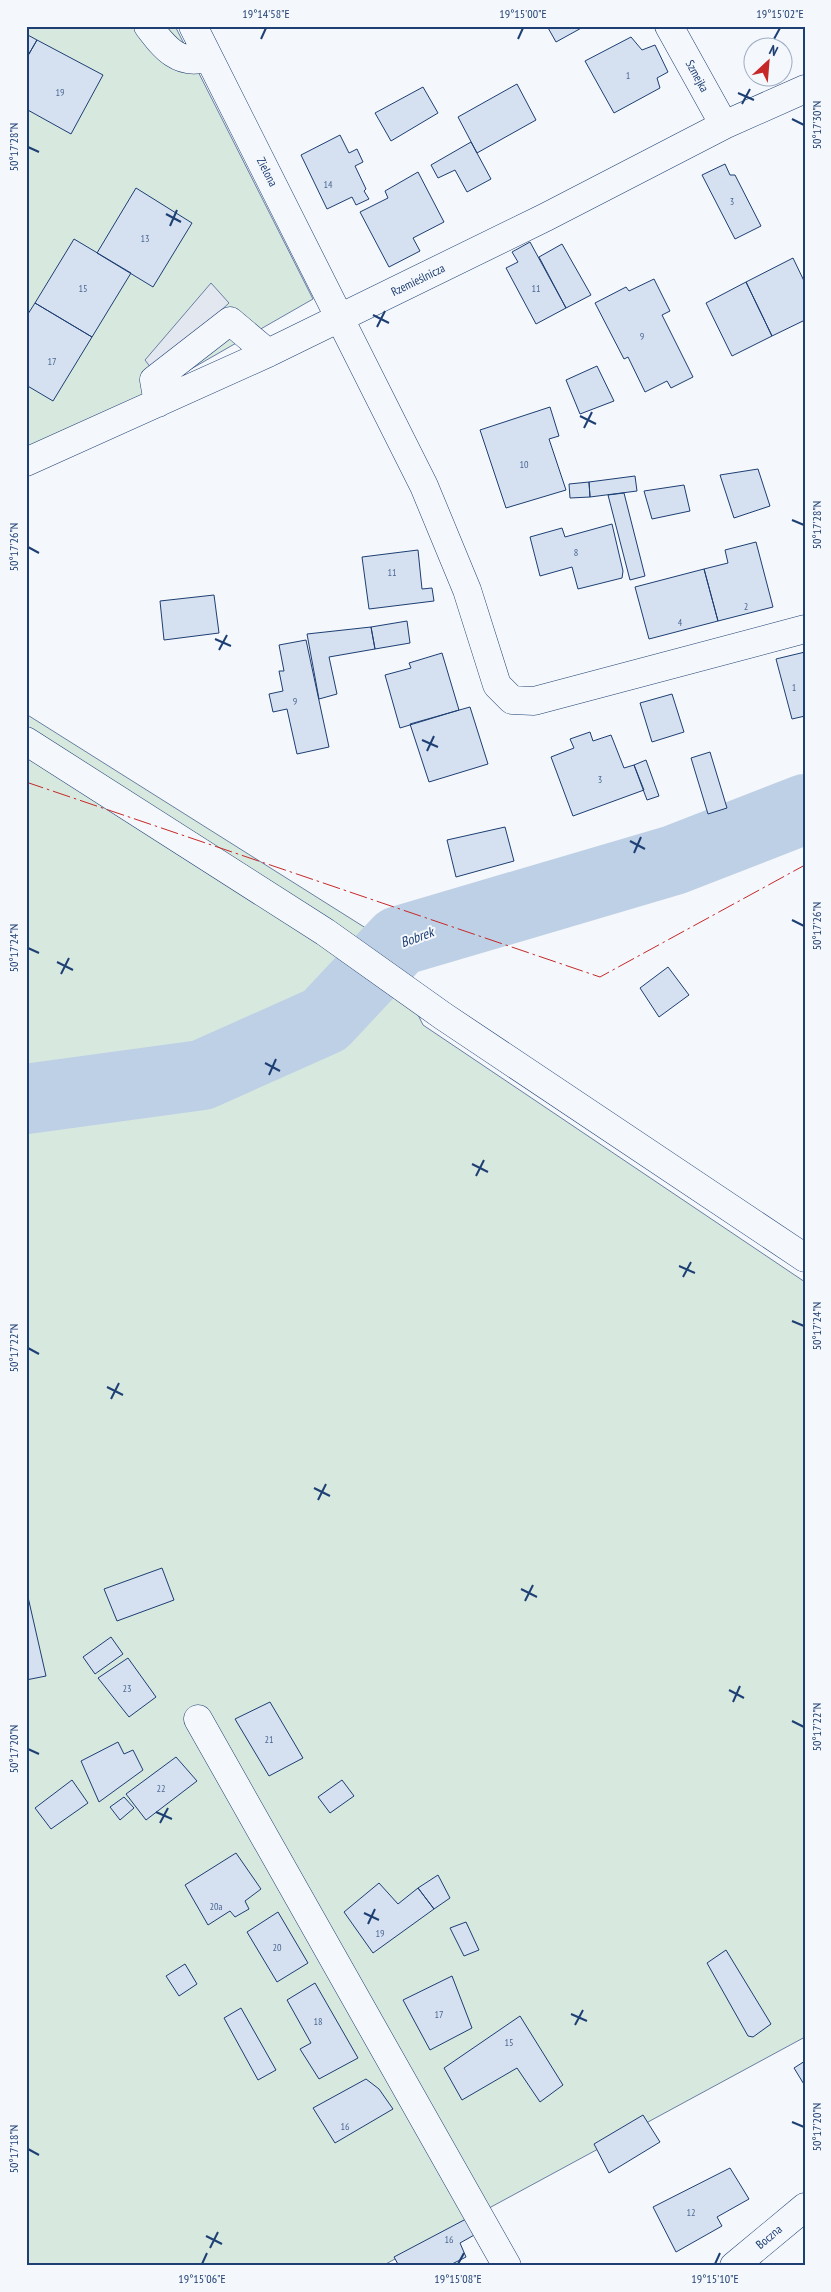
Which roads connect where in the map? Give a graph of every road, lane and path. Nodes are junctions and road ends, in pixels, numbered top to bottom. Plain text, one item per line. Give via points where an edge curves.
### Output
1 (148, 26) edge
2 (193, 26) edge
3 (669, 26) edge
4 (208, 57) junction
5 (805, 89) edge
6 (724, 125) junction
7 (338, 319) junction
8 (268, 353) junction
9 (158, 403) junction
10 (26, 462) edge
11 (805, 629) edge
12 (26, 741) edge
13 (805, 1258) edge
14 (198, 1719) dead end
15 (805, 2207) edge
16 (507, 2266) edge
17 (734, 2266) edge

1 - 4 street via 167,50 183,60
2 - 4 street, Zielona
3 - 6 street, Szmejka
4 - 7 street, Zielona via 318,272
5 - 6 street, Rzemieślnicza
6 - 7 street, Rzemieślnicza
7 - 8 street, Rzemieślnicza
7 - 11 street, Zielona via 424,486 467,590 497,685 512,700 534,701
8 - 9 street, Rzemieślnicza
8 - 9 street via 230,321 154,380
9 - 10 street, Rzemieślnicza
12 - 13 street via 325,932 423,1002
14 - 16 street
15 - 17 street, Boczna

